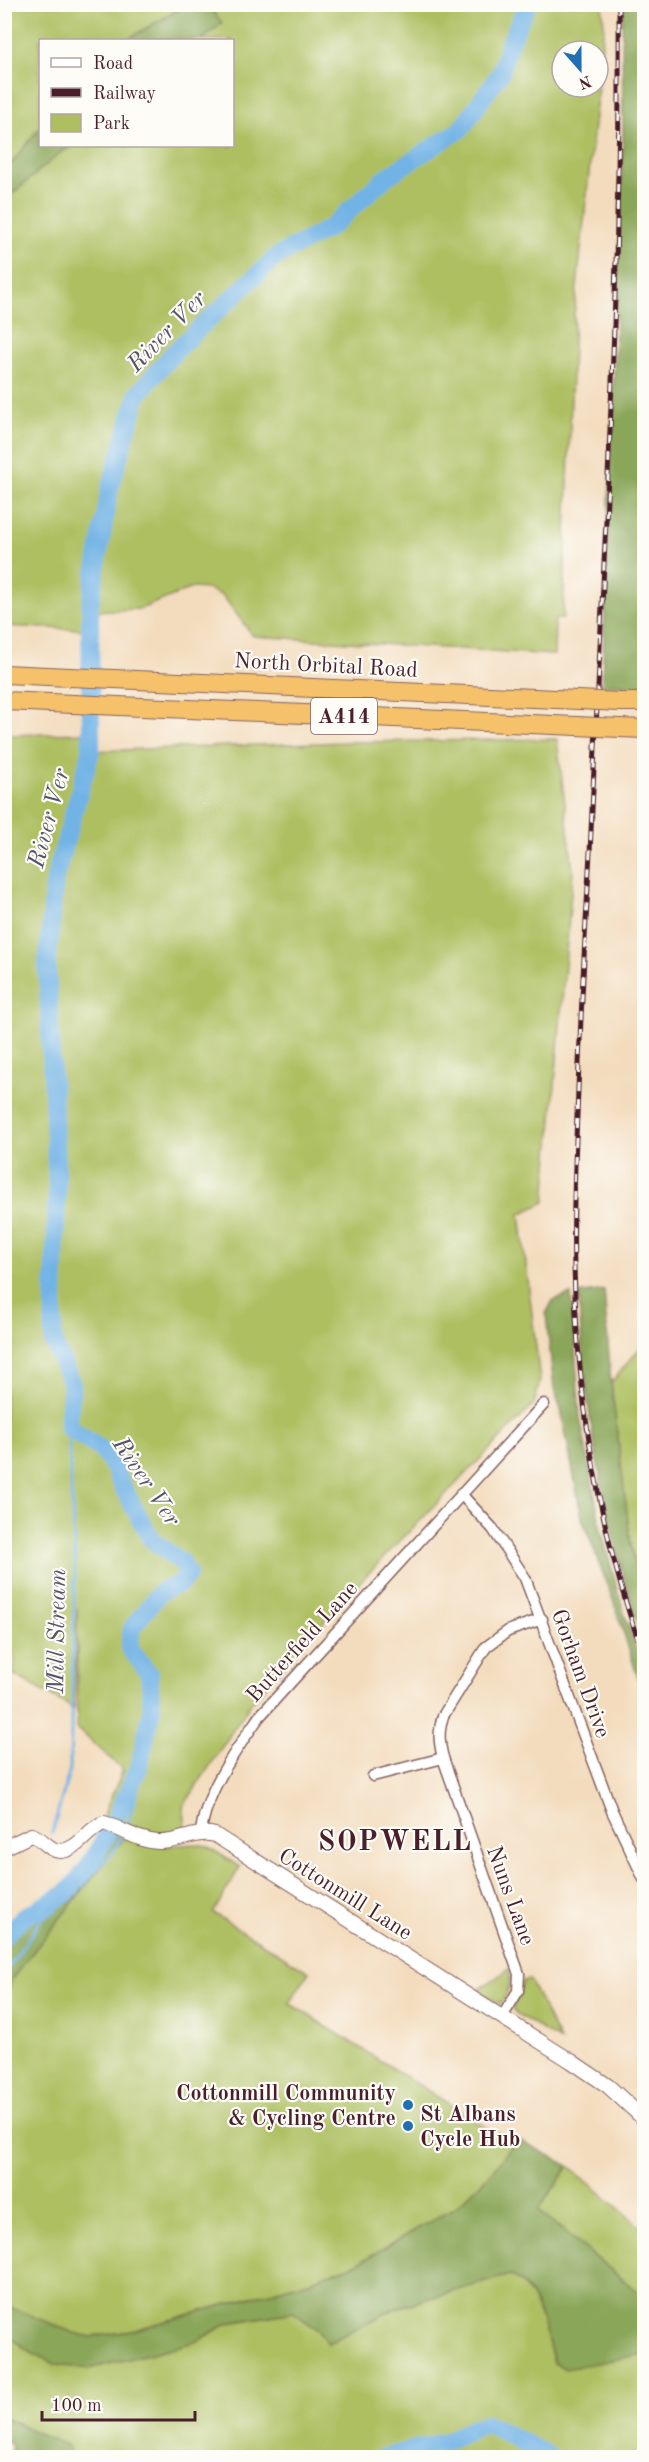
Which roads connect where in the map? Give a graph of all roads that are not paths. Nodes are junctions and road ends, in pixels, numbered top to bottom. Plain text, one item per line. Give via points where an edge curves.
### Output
1 (4, 674) edge
2 (4, 701) edge
3 (645, 702) edge
4 (645, 729) edge
5 (544, 1404) dead end
6 (461, 1494) junction
7 (542, 1619) junction
8 (443, 1758) junction
9 (373, 1776) dead end
10 (201, 1833) junction
11 (4, 1848) edge
12 (645, 1878) edge
13 (502, 2017) junction
14 (645, 2119) edge

1 - 3 highway, North Orbital Road / A414, bridge
2 - 4 highway, A414, bridge
5 - 6 street, Butterfield Lane
6 - 7 street, Gorham Drive via 510,1553
6 - 10 street, Butterfield Lane via 259,1717 229,1761 203,1818
7 - 8 street, Nuns Lane via 508,1631 486,1647 443,1716 438,1740
7 - 12 street, Gorham Drive via 612,1811
8 - 9 street
8 - 13 street, Nuns Lane via 519,1974 518,1991
10 - 11 street via 158,1842 100,1824 66,1850 54,1849 31,1835
10 - 13 street, Cottonmill Lane via 215,1835
13 - 14 street, Cottonmill Lane via 608,2086

